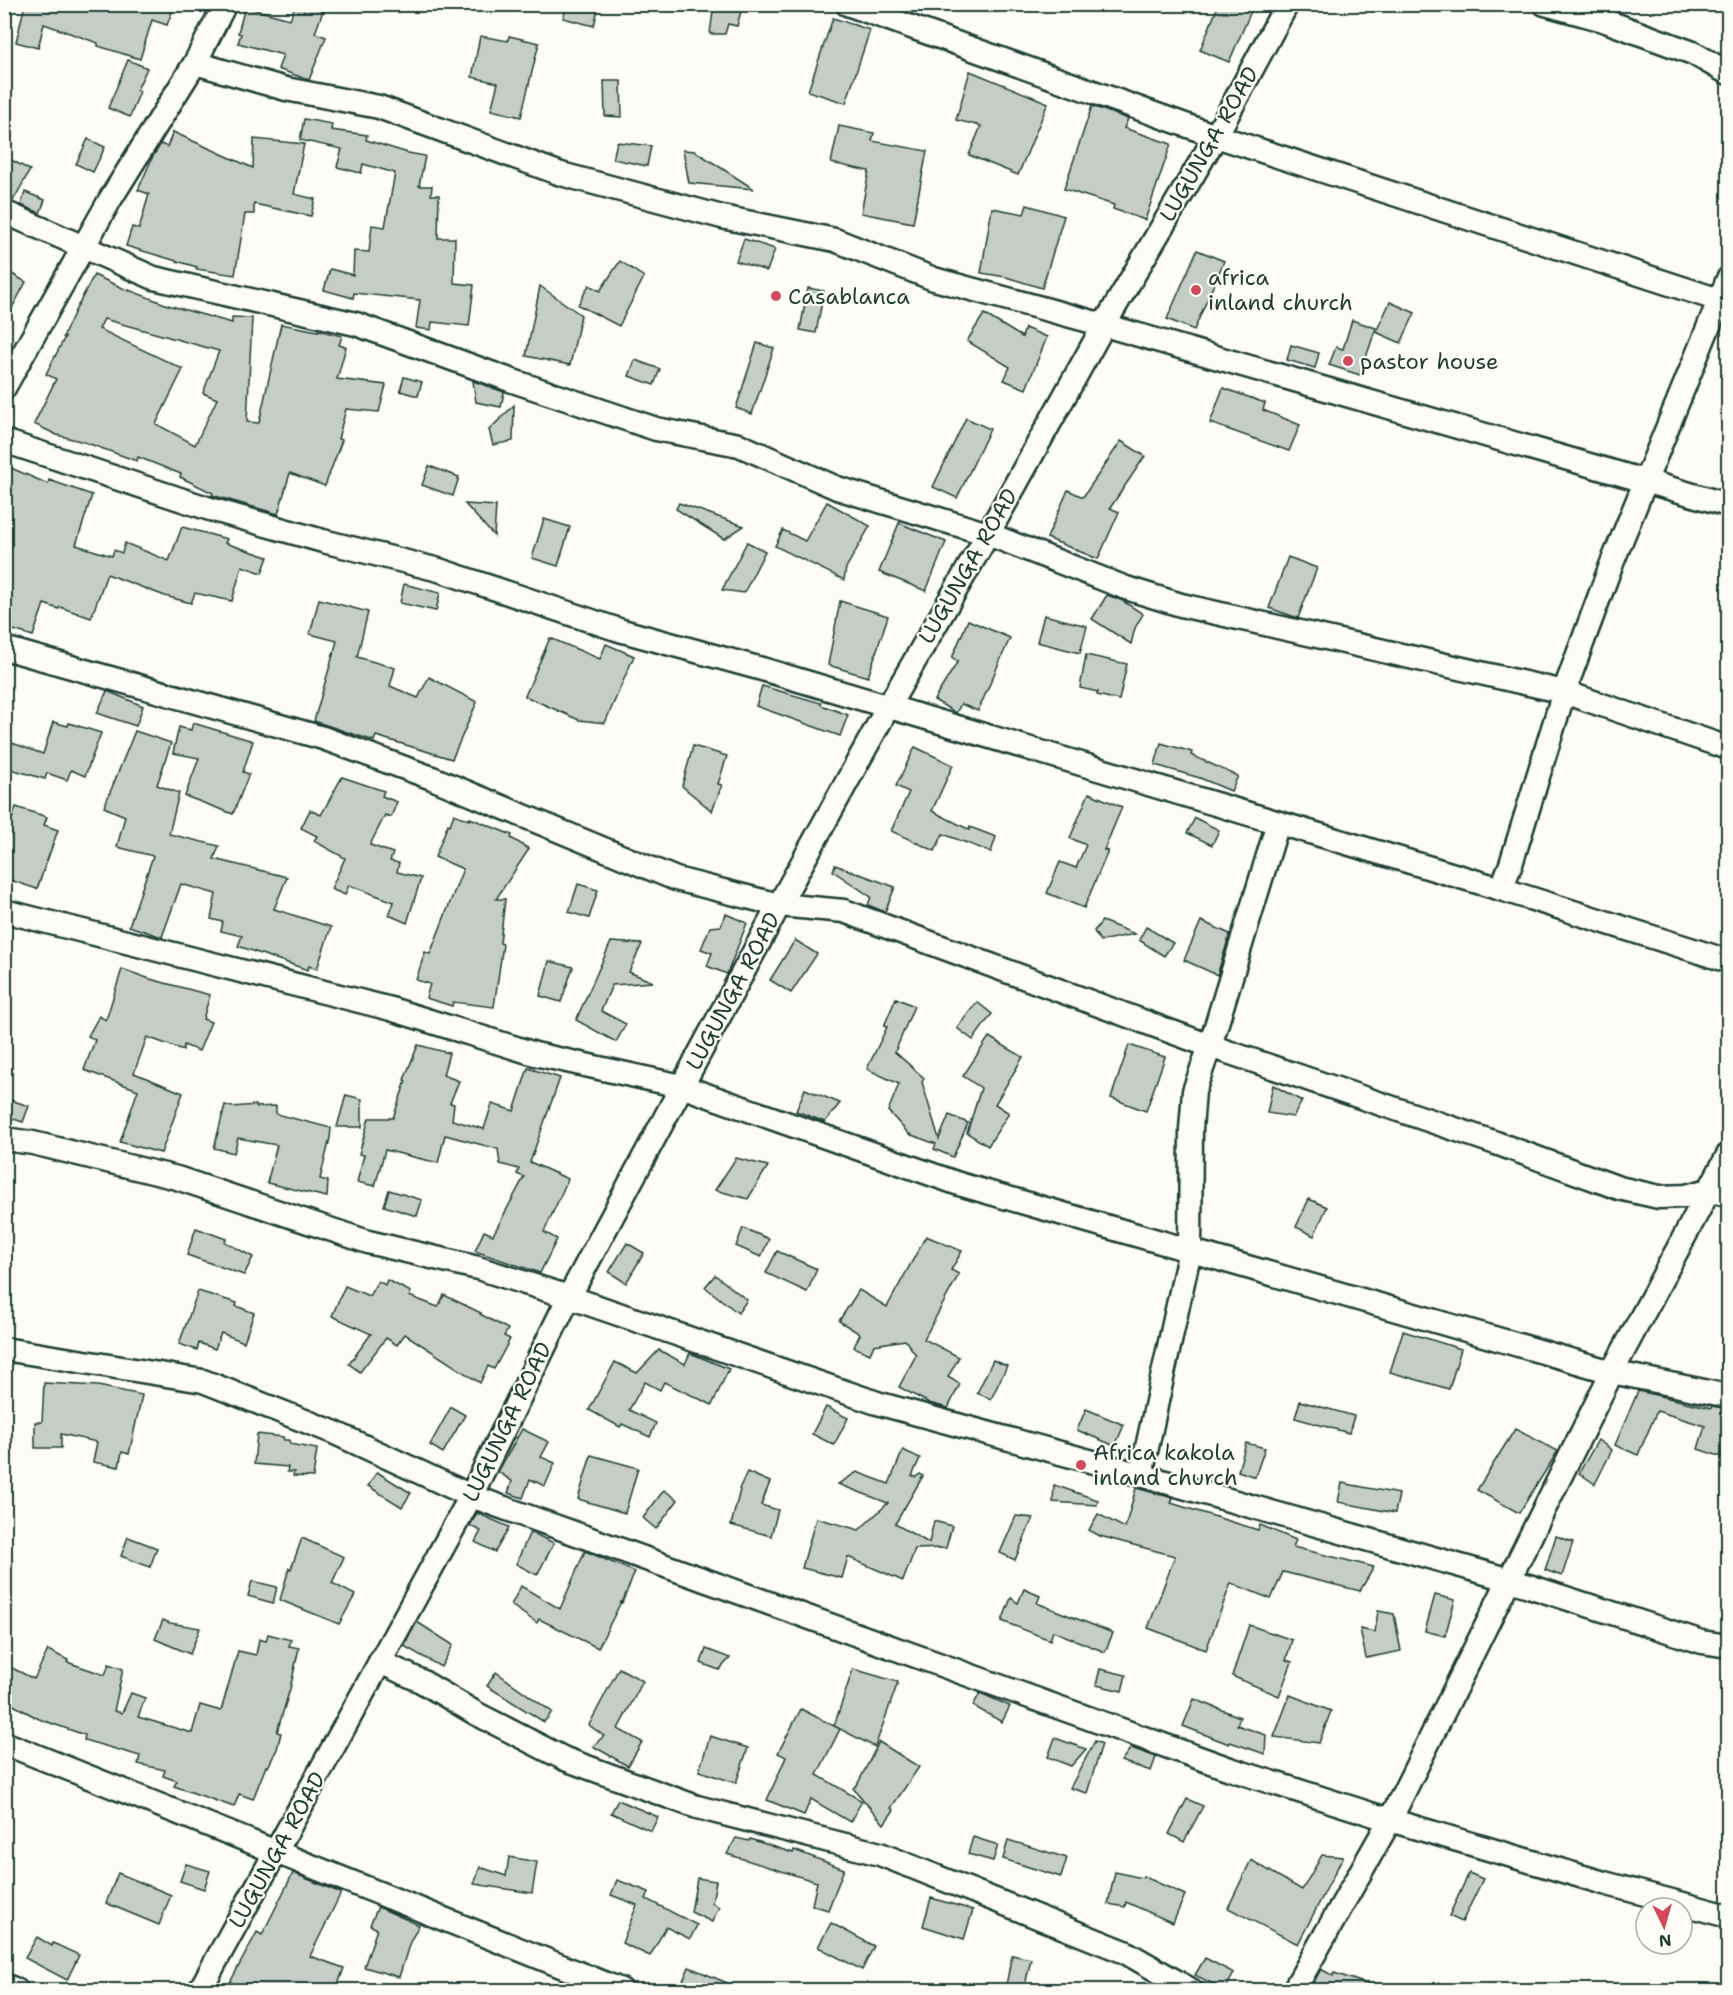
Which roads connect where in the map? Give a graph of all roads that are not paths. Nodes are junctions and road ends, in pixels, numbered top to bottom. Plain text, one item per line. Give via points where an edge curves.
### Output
1 (225, 4) edge
2 (847, 4) edge
3 (1287, 4) edge
4 (1545, 4) edge
5 (195, 63) junction
6 (1728, 73) edge
7 (1215, 136) junction
8 (4, 212) edge
9 (84, 247) junction
10 (1728, 279) edge
11 (1719, 300) junction
12 (1104, 325) junction
13 (4, 388) edge
14 (4, 441) edge
15 (1645, 480) junction
16 (1728, 505) edge
17 (988, 534) junction
18 (4, 648) edge
19 (1564, 692) junction
20 (888, 707) junction
21 (1728, 748) edge
22 (1278, 823) junction
23 (1501, 889) junction
24 (779, 905) junction
25 (4, 911) edge
26 (1728, 961) edge
27 (1210, 1046) junction
28 (681, 1086) junction
29 (4, 1139) edge
30 (1728, 1155) edge
31 (1718, 1192) edge
32 (1190, 1250) junction
33 (569, 1297) junction
34 (4, 1349) edge
35 (1612, 1372) junction
36 (1728, 1396) edge
37 (1141, 1475) junction
38 (471, 1496) junction
39 (1510, 1580) junction
40 (1728, 1646) edge
41 (380, 1662) junction
42 (4, 1743) edge
43 (1390, 1820) junction
44 (276, 1851) junction
45 (1728, 1916) edge
46 (4, 1985) edge
47 (16, 1990) edge
48 (200, 1990) edge
49 (621, 1990) edge
50 (1191, 1990) edge
51 (1294, 1990) edge

1 - 5 street
2 - 7 street
3 - 7 street, LUGUNGA ROAD
4 - 6 street via 1693,53
5 - 9 street
5 - 12 street via 286,89 378,107 561,174 722,217 835,240 934,279
7 - 11 street
7 - 12 street, LUGUNGA ROAD
8 - 9 street
9 - 13 street
9 - 17 street via 154,278 356,324 656,429 739,445 837,488
10 - 11 street
11 - 15 street
12 - 15 street
12 - 17 street, LUGUNGA ROAD
14 - 20 street via 210,509 439,570 618,630
15 - 16 street
15 - 19 street
17 - 19 street via 1126,588 1181,605
17 - 20 street, LUGUNGA ROAD
18 - 24 street via 323,738 432,778 676,879
19 - 21 street
19 - 23 street
20 - 22 street
20 - 24 street, LUGUNGA ROAD
22 - 23 street
22 - 27 street
23 - 26 street
24 - 27 street via 844,910
24 - 28 street, LUGUNGA ROAD
25 - 28 street via 391,1009 535,1054
27 - 31 street via 1619,1188 1659,1197
27 - 32 street via 1194,1091
28 - 32 street via 959,1184
28 - 33 street, LUGUNGA ROAD
29 - 33 street via 177,1178 368,1242 478,1268
30 - 31 street
31 - 35 street
32 - 35 street
32 - 37 street
33 - 37 street via 877,1403
33 - 38 street, LUGUNGA ROAD
34 - 38 street via 203,1381 333,1432
35 - 36 street
35 - 39 street
37 - 39 street
38 - 41 street, LUGUNGA ROAD
38 - 43 street via 1219,1765
39 - 40 street via 1702,1642
39 - 43 street
41 - 44 street, LUGUNGA ROAD
41 - 50 street via 565,1759 697,1807 880,1854 1125,1952
42 - 44 street
43 - 45 street
43 - 51 street
44 - 48 street, LUGUNGA ROAD
44 - 49 street
46 - 47 street

